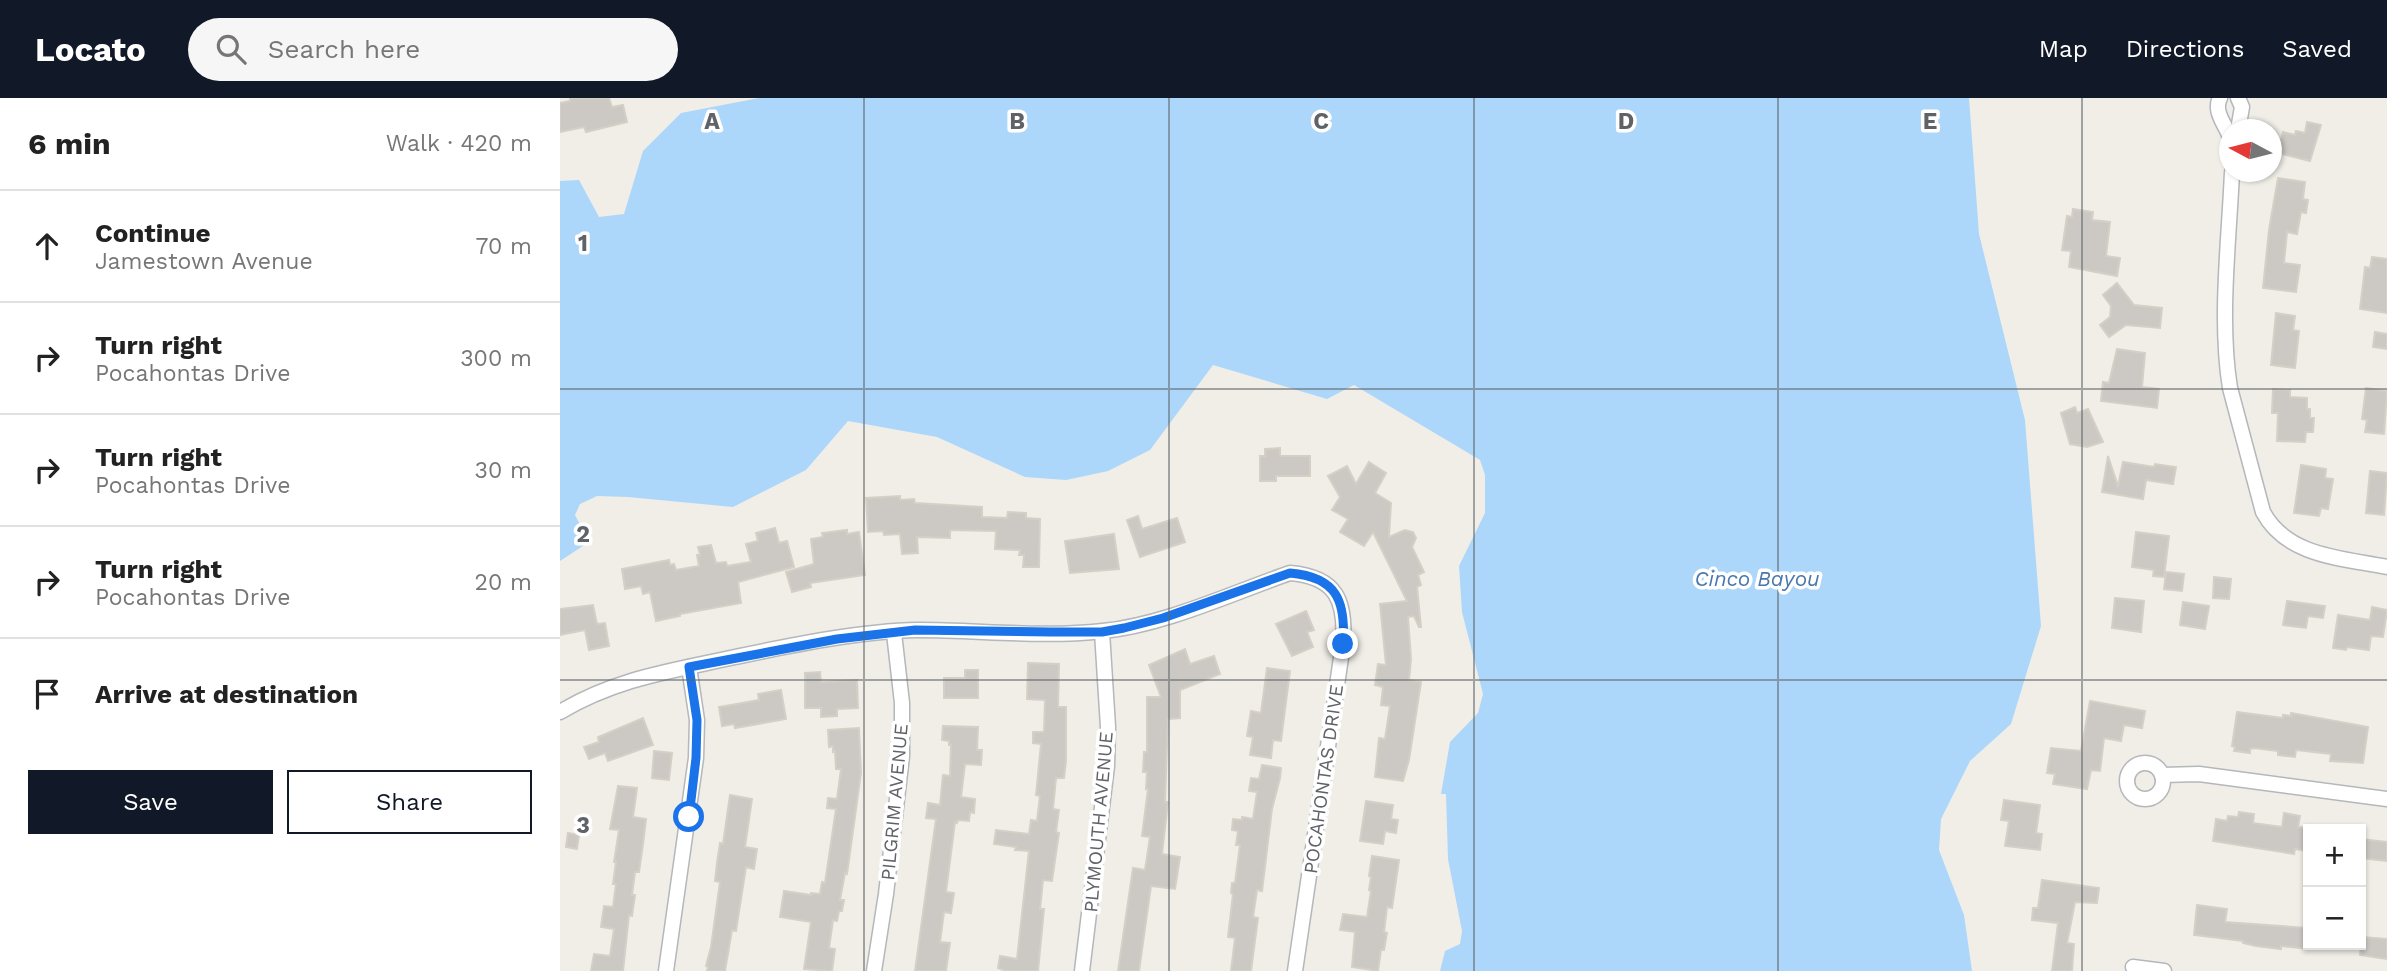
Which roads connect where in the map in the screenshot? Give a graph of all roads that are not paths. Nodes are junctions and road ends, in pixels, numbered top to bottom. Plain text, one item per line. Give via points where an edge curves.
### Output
1 (2220, 98) edge
2 (2238, 98) edge
3 (2222, 119) edge
4 (2240, 119) edge
5 (2232, 182) edge
6 (2387, 567) edge
7 (1102, 632) junction
8 (894, 633) junction
9 (689, 667) junction
10 (560, 712) edge
11 (2162, 775) dead end
12 (2387, 799) edge
13 (2133, 967) dead end
14 (666, 971) edge
15 (874, 971) edge
16 (1082, 971) edge
17 (1295, 971) edge
18 (2164, 971) edge

1 - 3 street via 2217,104
2 - 4 street
5 - 6 street via 2225,350 2230,388 2263,512 2290,543
7 - 8 street, POCAHONTAS DRIVE
7 - 16 street, PLYMOUTH AVENUE via 1107,766
7 - 17 street, POCAHONTAS DRIVE via 1163,618 1290,573 1318,579 1338,597 1345,618 1343,644
8 - 9 street, POCAHONTAS DRIVE
8 - 15 street, PILGRIM AVENUE via 902,756
9 - 10 street, POCAHONTAS DRIVE via 633,678
9 - 14 street via 697,720 696,758
11 - 12 street via 2199,774
13 - 18 street

